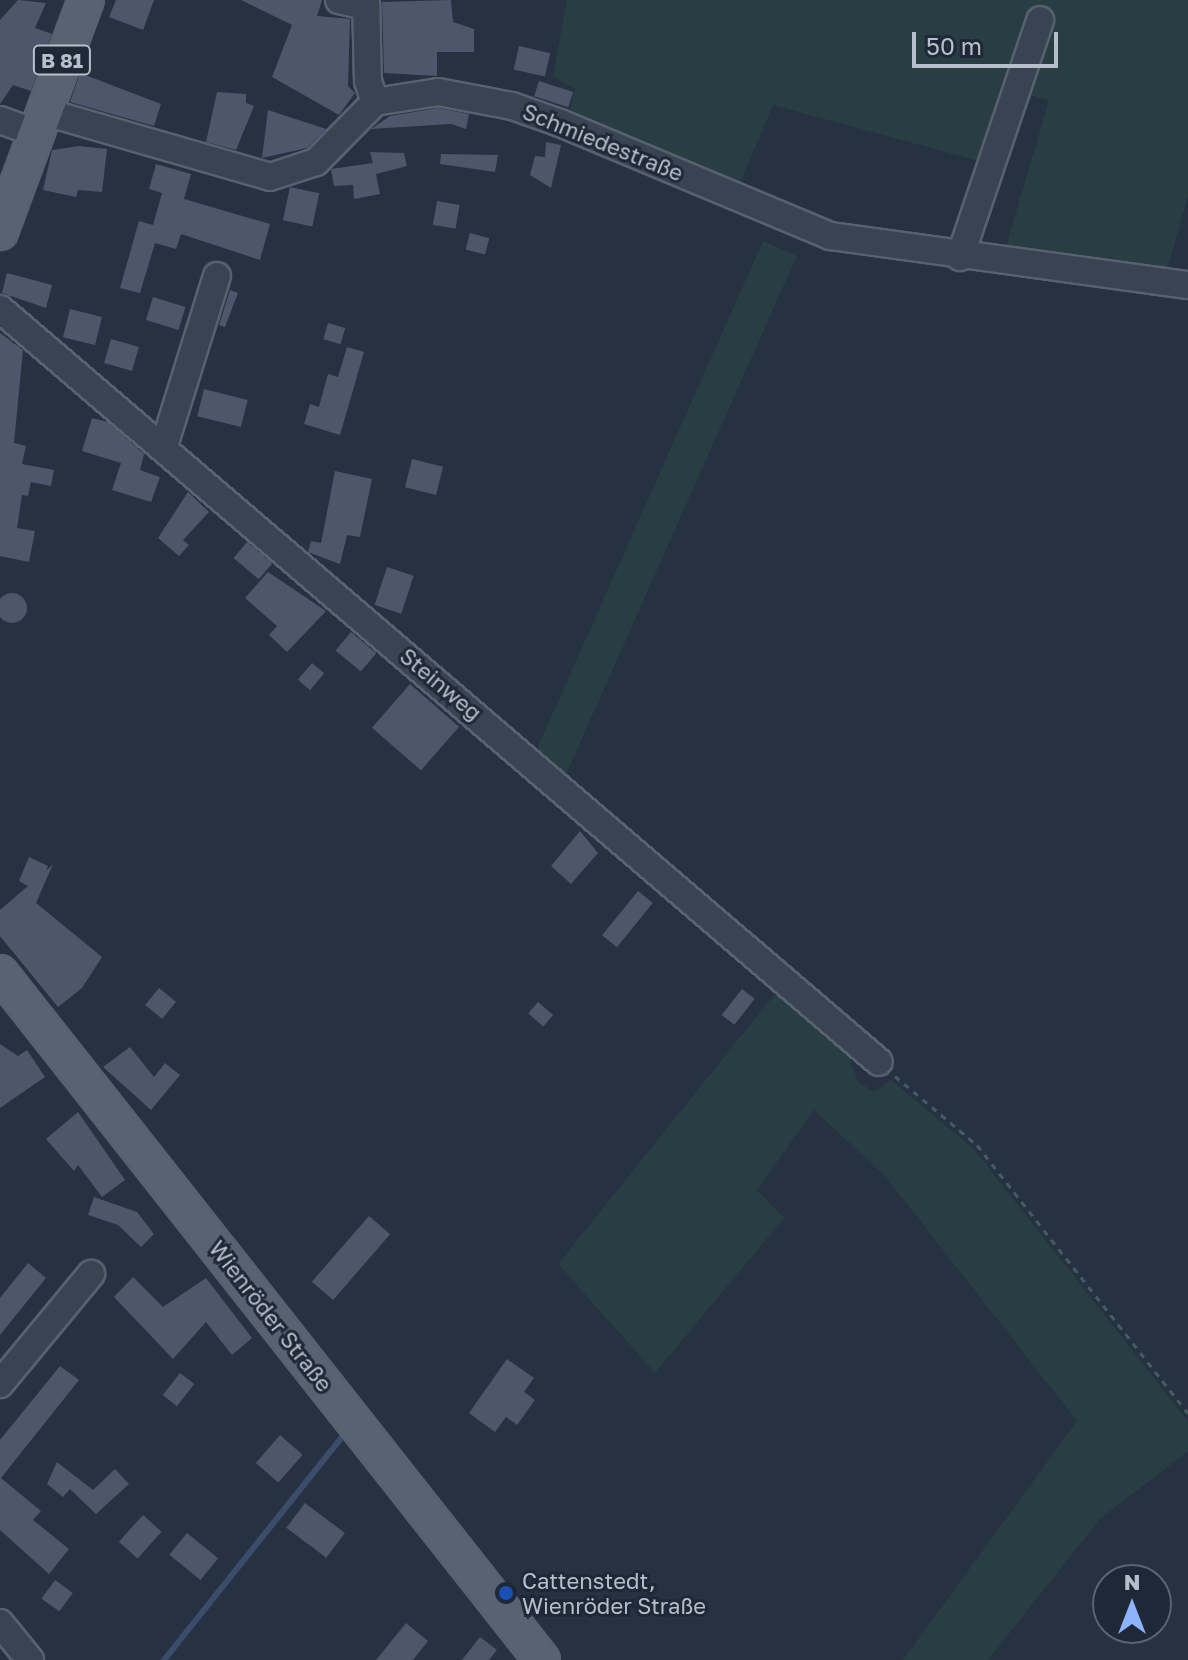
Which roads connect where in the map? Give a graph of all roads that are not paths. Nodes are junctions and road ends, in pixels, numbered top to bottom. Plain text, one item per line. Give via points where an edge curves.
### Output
1 (86, 0) edge
2 (339, 0) edge
3 (366, 3) edge
4 (1040, 20) dead end
5 (375, 102) junction
6 (0, 120) edge
7 (38, 122) junction
8 (0, 232) edge
9 (960, 257) junction
10 (217, 276) dead end
11 (1188, 285) edge
12 (0, 309) edge
13 (164, 446) junction
14 (0, 973) edge
15 (879, 1062) road end
16 (91, 1274) dead end
17 (0, 1384) edge
18 (0, 1623) edge
19 (30, 1660) edge
20 (542, 1660) edge

1 - 7 main road, B 81
2 - 3 street
3 - 5 street via 368,81
4 - 9 street
5 - 7 street via 316,162 270,177
5 - 9 street, Schmiedestraße via 438,92 512,106 830,236
6 - 7 street
7 - 8 main road, B 81
9 - 11 street, Schmiedestraße
10 - 13 street
12 - 13 street, Steinweg
13 - 15 street, Steinweg
14 - 20 main road, Wienröder Straße
16 - 17 street
18 - 19 street

